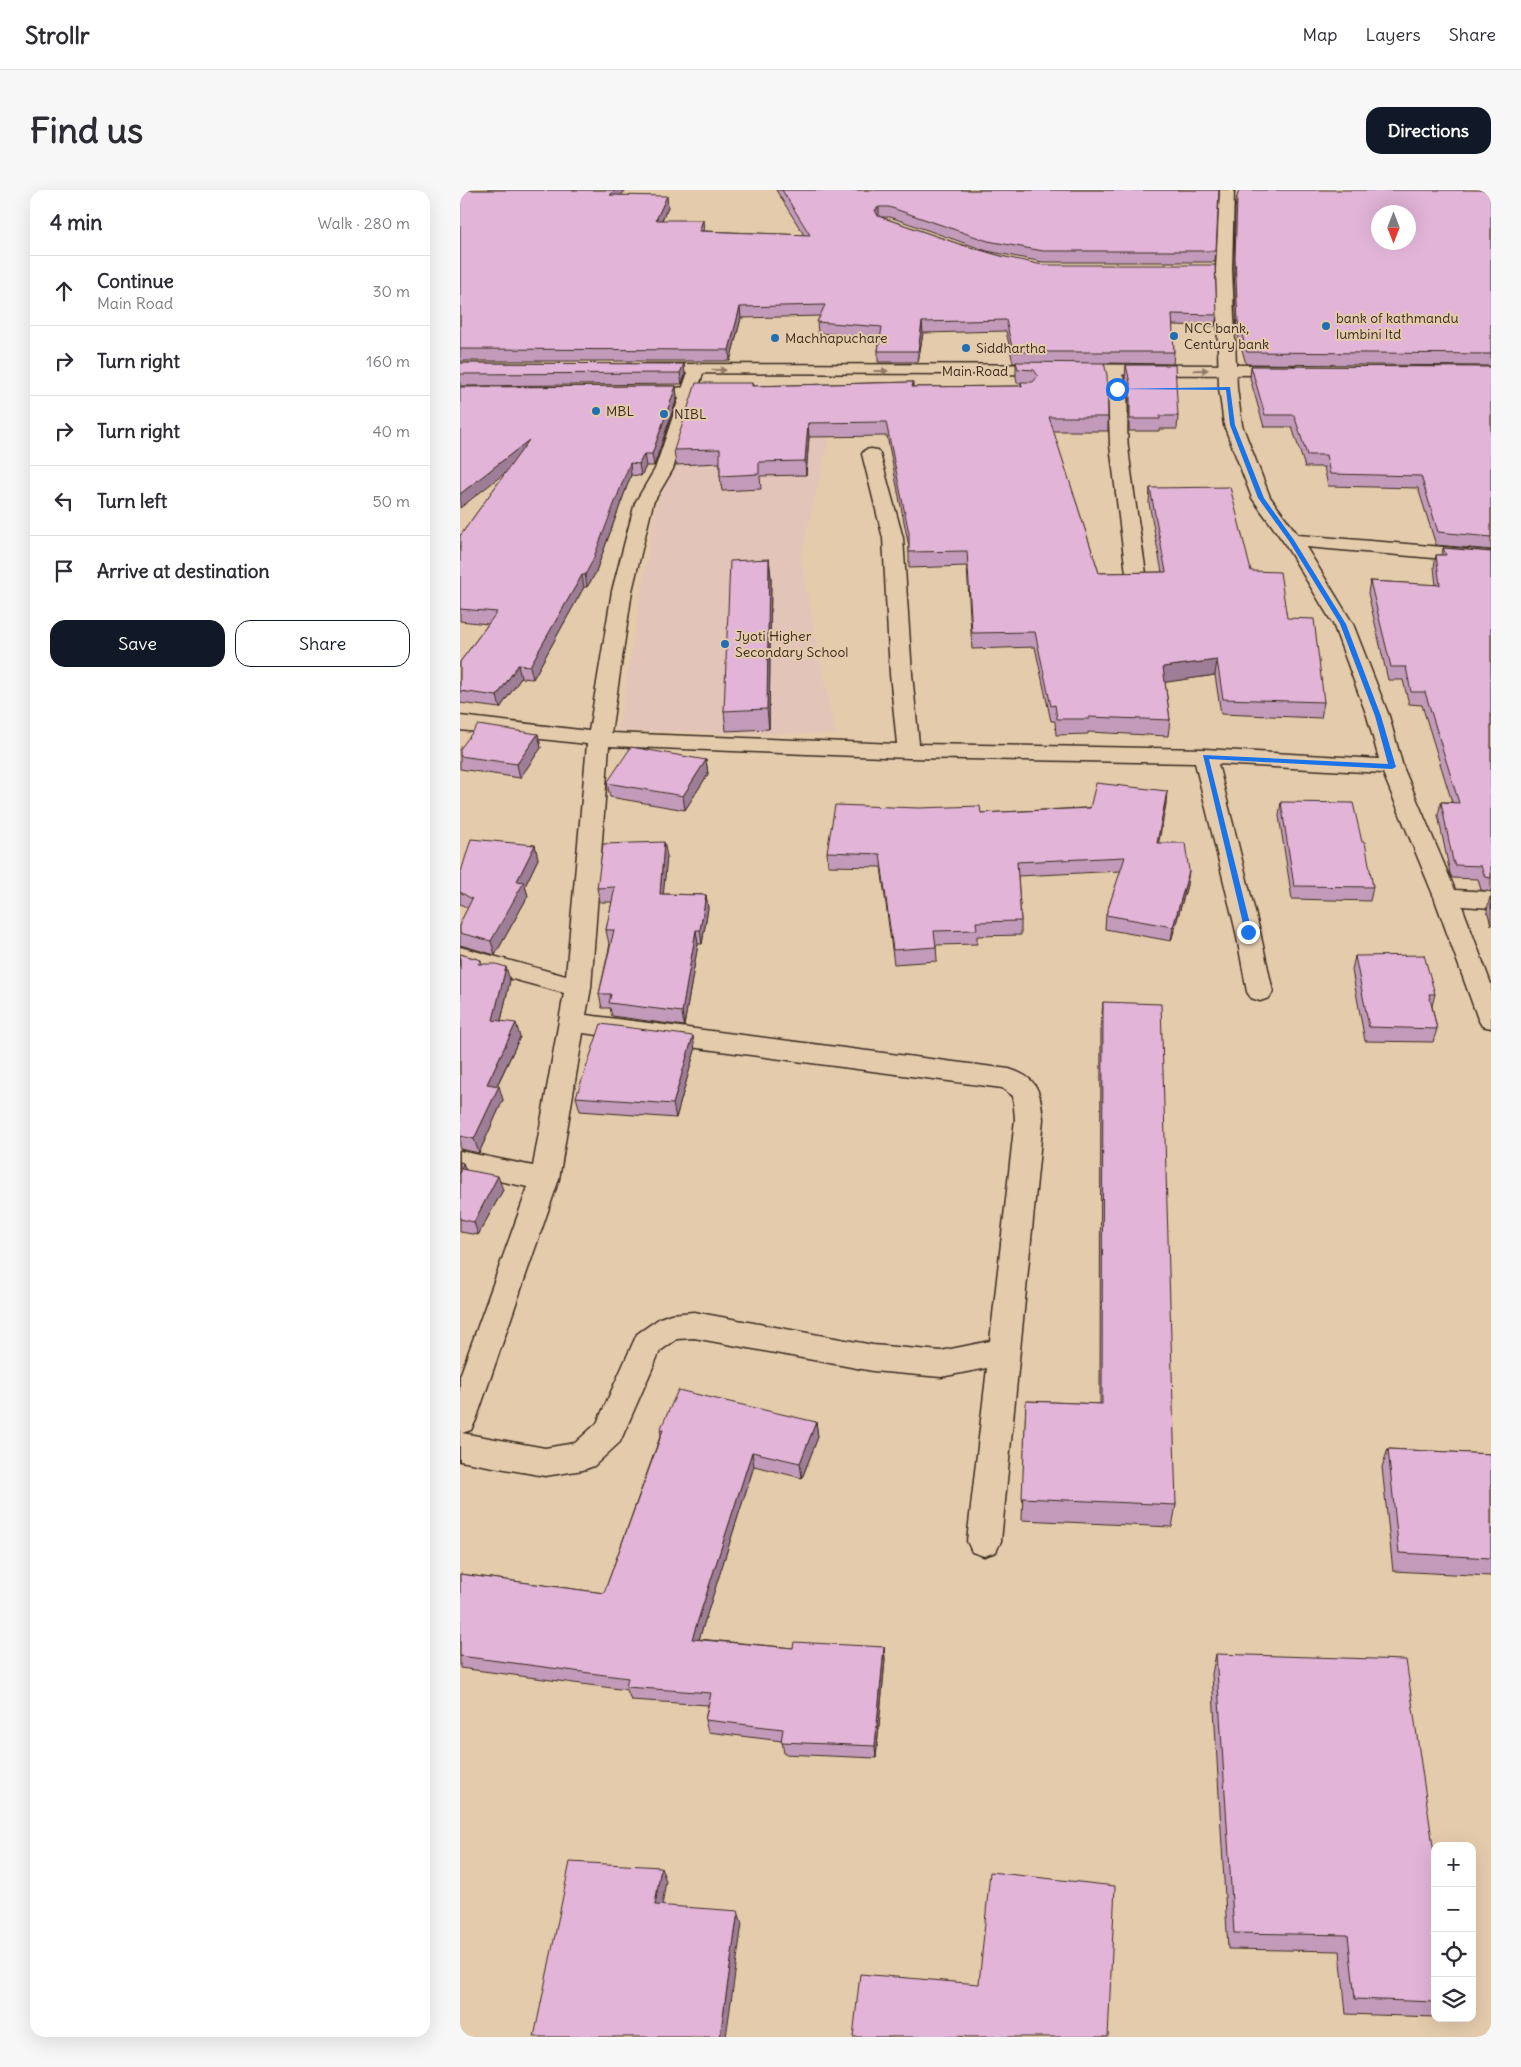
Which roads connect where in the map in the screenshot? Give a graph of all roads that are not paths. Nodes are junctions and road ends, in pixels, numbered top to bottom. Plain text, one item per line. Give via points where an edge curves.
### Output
1 (1227, 190) edge
2 (1206, 269) edge
3 (1224, 269) junction
4 (627, 369) edge
5 (696, 370) junction
6 (1305, 370) edge
7 (1112, 371) junction
8 (1221, 382) junction
9 (1248, 388) dead end
10 (1098, 389) edge
11 (1117, 389) junction
12 (1136, 389) edge
13 (747, 392) edge
14 (619, 393) edge
15 (689, 393) junction
16 (871, 454) dead end
17 (1292, 540) junction
18 (1491, 557) edge
19 (1136, 581) edge
20 (460, 723) edge
21 (599, 739) junction
22 (909, 751) junction
23 (1205, 756) junction
24 (1392, 767) junction
25 (1446, 897) junction
26 (1491, 900) edge
27 (460, 956) edge
28 (578, 988) junction
29 (1260, 992) dead end
30 (1491, 1019) edge
31 (572, 1022) junction
32 (460, 1162) edge
33 (545, 1179) junction
34 (1005, 1351) junction
35 (460, 1420) edge
36 (460, 1447) edge
37 (984, 1541) dead end

1 - 3 street
2 - 3 street
3 - 8 street
4 - 5 street, Main Road
5 -> 7 street, Main Road
5 - 15 street
6 - 8 street, Main Road
7 -> 8 street, Main Road
7 - 11 street
8 - 9 street, Main Road
8 - 17 street via 1233,425 1261,498
10 - 11 street
11 - 12 street
11 - 19 street via 1119,445
13 - 15 street
14 - 15 street
15 - 21 street via 664,469 644,504 622,591
16 - 22 street via 893,538
17 - 18 street
17 - 24 street via 1343,624 1378,716
20 - 21 street
21 - 22 street
21 - 28 street
22 - 23 street
23 - 24 street
23 - 29 street
24 - 25 street
25 - 26 street
25 - 30 street
27 - 28 street
28 - 31 street
31 - 33 street
31 - 34 street via 1009,1079 1026,1092 1029,1119
32 - 33 street
33 - 35 street
34 - 36 street via 941,1364 873,1358 694,1325 671,1327 648,1343 609,1432 583,1456 545,1462
34 - 37 street

